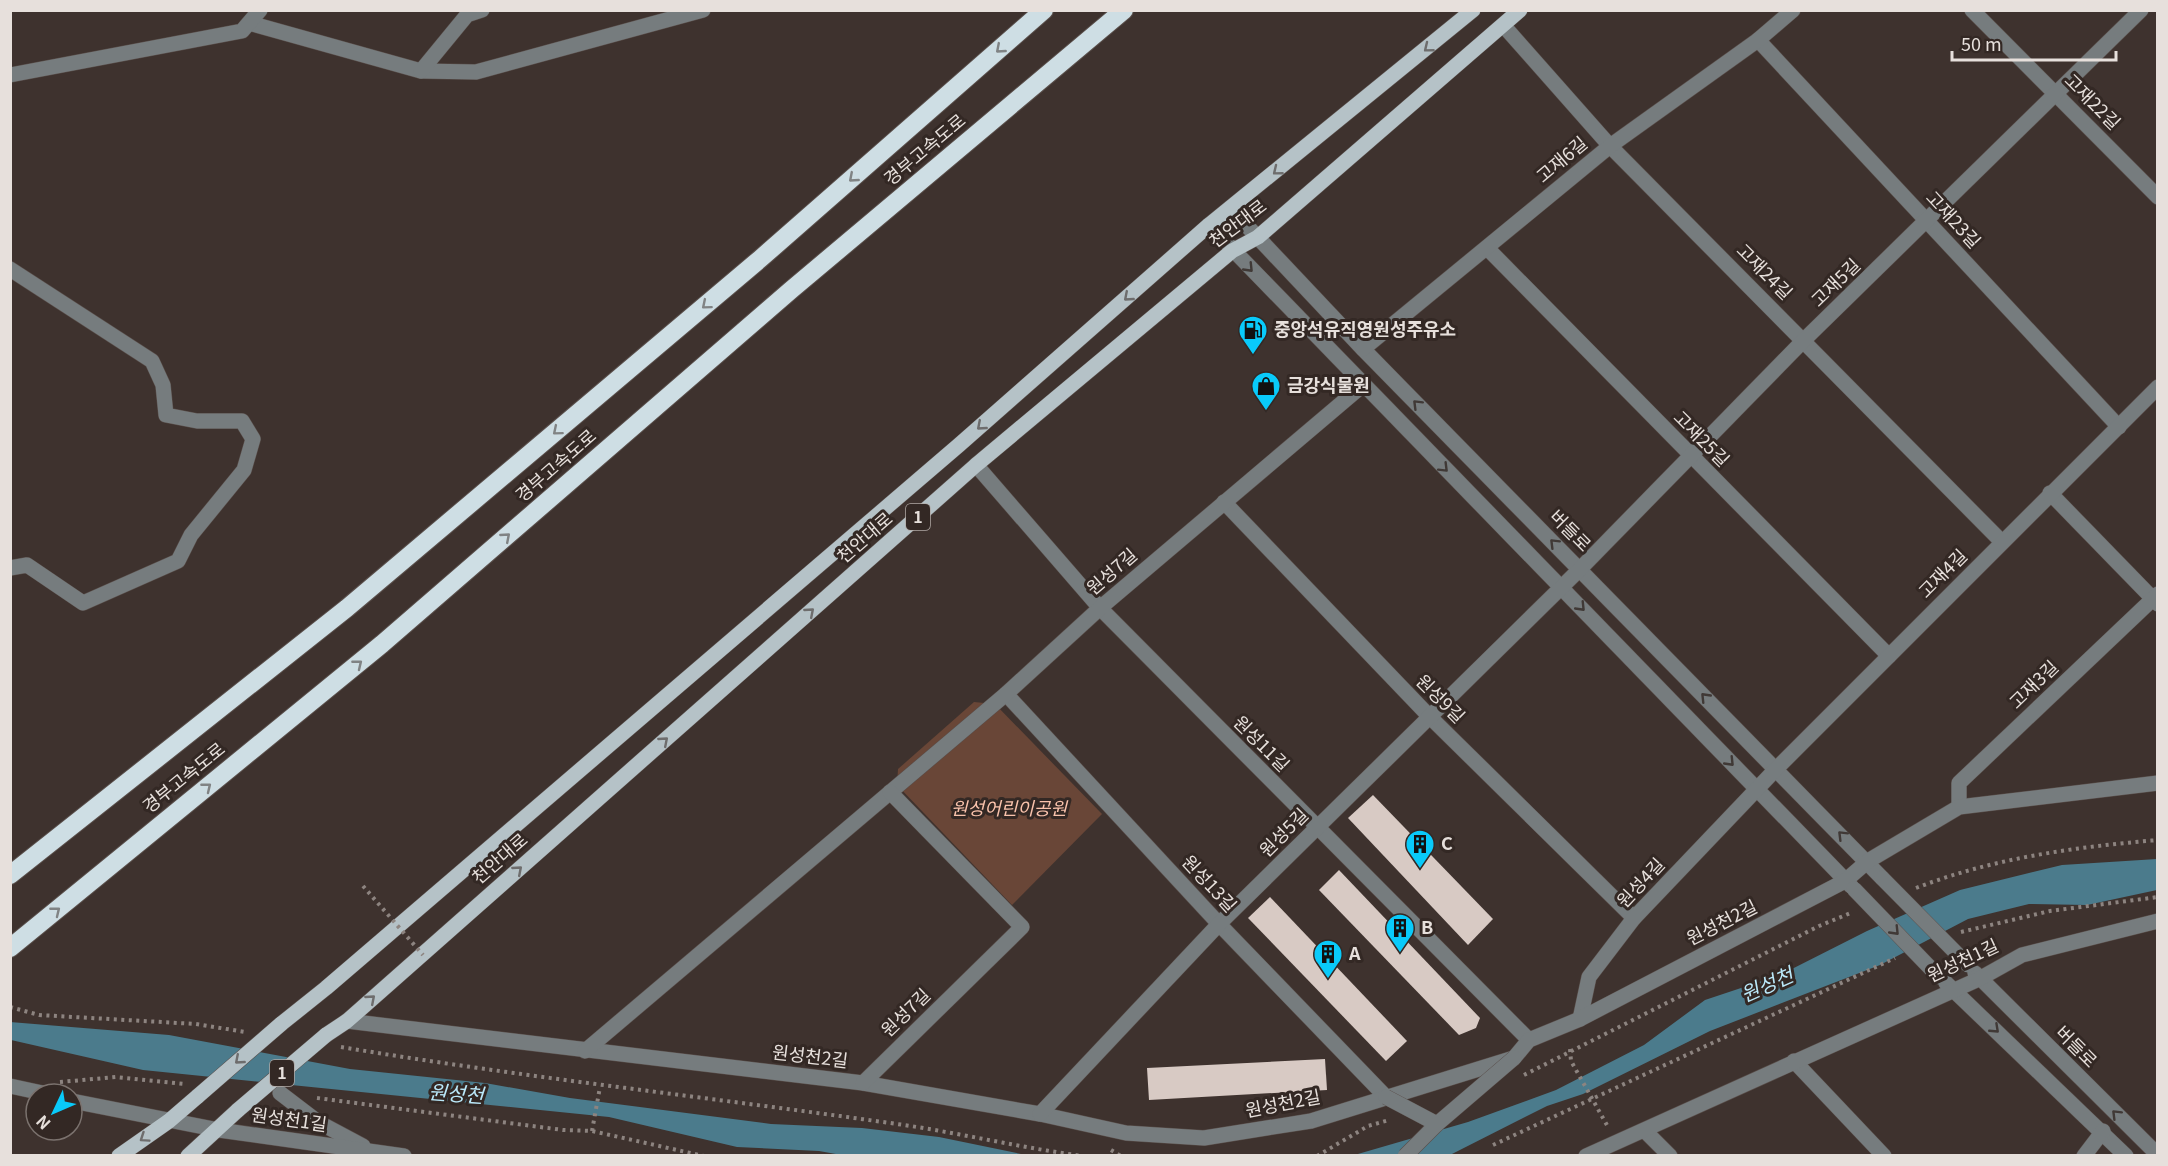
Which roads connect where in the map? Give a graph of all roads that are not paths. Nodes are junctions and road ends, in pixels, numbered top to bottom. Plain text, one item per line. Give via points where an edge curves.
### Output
1 (260, 10) edge
2 (482, 10) edge
3 (703, 10) edge
4 (1044, 10) edge
5 (1124, 10) edge
6 (1473, 10) edge
7 (1520, 10) edge
8 (1793, 10) edge
9 (1972, 10) edge
10 (2141, 10) edge
11 (249, 23) junction
12 (1503, 25) junction
13 (1758, 40) junction
14 (422, 71) junction
15 (10, 75) edge
16 (2057, 95) junction
17 (1610, 146) junction
18 (2157, 197) edge
19 (1231, 209) junction
20 (1927, 221) junction
21 (1209, 225) junction
22 (1258, 237) junction
23 (1487, 248) junction
24 (1233, 251) junction
25 (10, 269) edge
26 (1804, 340) junction
27 (1363, 349) junction
28 (1363, 386) junction
29 (2157, 387) edge
30 (2119, 427) junction
31 (1690, 457) junction
32 (976, 465) junction
33 (2050, 493) junction
34 (1224, 502) junction
35 (2002, 542) junction
36 (10, 568) edge
37 (1580, 569) junction
38 (1561, 587) junction
39 (2156, 599) edge
40 (1100, 608) junction
41 (1889, 656) junction
42 (1006, 694) junction
43 (1429, 716) junction
44 (1776, 770) junction
45 (2157, 783) edge
46 (1757, 790) junction
47 (890, 792) junction
48 (1959, 807) junction
49 (1317, 828) junction
50 (1868, 861) junction
51 (10, 875) edge
52 (1850, 885) junction
53 (1635, 918) junction
54 (2157, 921) edge
55 (1220, 924) junction
56 (10, 948) edge
57 (1979, 979) junction
58 (1952, 988) junction
59 (1580, 1019) junction
60 (347, 1021) junction
61 (1529, 1040) junction
62 (585, 1051) junction
63 (1514, 1058) junction
64 (1794, 1061) junction
65 (863, 1083) junction
66 (280, 1093) dead end
67 (1386, 1097) junction
68 (84, 1103) edge
69 (1040, 1114) junction
70 (169, 1121) junction
71 (1437, 1124) junction
72 (219, 1130) junction
73 (1645, 1131) junction
74 (2103, 1131) junction
75 (2154, 1145) edge
76 (374, 1151) junction
77 (119, 1155) edge
78 (188, 1155) edge
79 (404, 1155) edge
80 (1405, 1155) edge
81 (1587, 1155) edge
82 (1670, 1155) edge
83 (1884, 1155) edge
84 (2084, 1155) edge
85 (2126, 1155) edge

1 - 11 street
2 - 14 street via 467,15
3 - 14 street via 476,72
4 -> 51 highway, 경부고속도로 via 760,259 347,608
56 -> 5 highway, 경부고속도로 via 382,644 791,290
6 -> 19 main road, 천안대로 / 1
7 - 12 main road, 천안대로 / 1
8 - 13 street, 고재6길
9 - 16 street, 고재22길
10 - 16 street, 고재5길
11 - 14 street
11 - 15 street via 242,31
12 - 17 street, 고재24길
12 - 22 main road, 천안대로 / 1
13 - 17 street, 고재6길
13 - 20 street, 고재23길
16 - 18 street, 고재22길
16 - 20 street, 고재5길
17 - 23 street, 고재6길
17 - 26 street, 고재24길
19 - 21 main road, 천안대로 / 1
19 - 22 street, 버들로
20 - 26 street, 고재5길
20 - 30 street, 고재23길
21 - 24 street
21 -> 70 main road, 천안대로 / 1, bridge via 959,446
22 - 24 main road, 천안대로 / 1
22 - 27 street, 버들로
23 - 27 street, 고재6길
23 - 31 street, 고재25길
24 -> 28 street
24 - 32 main road, 천안대로 / 1
25 - 36 street via 152,362 164,385 166,416 197,422 242,421 253,439 244,470 191,535 178,561 83,603 27,565
26 - 31 street, 고재5길
26 - 35 street, 고재24길
37 -> 27 street, 버들로
28 - 34 street, 원성7길
28 -> 38 street
29 - 30 street, 고재4길
30 - 33 street, 고재4길
31 - 37 street, 고재5길
31 - 41 street, 고재25길
32 - 40 street, 원성11길
60 -> 32 main road, 천안대로 / 1
33 - 35 street, 고재4길
33 - 39 street, 고재3길
34 - 40 street, 원성7길
34 - 43 street, 원성9길
35 - 41 street, 고재4길
37 - 38 street, 고재5길
44 -> 37 street, 버들로
38 - 43 street, 원성5길
38 -> 46 street
39 - 48 street, 고재3길 via 1959,783
40 - 42 street, 원성7길
40 - 49 street, 원성11길
41 - 44 street, 고재4길
42 - 47 street, 원성7길
42 - 55 street, 원성13길
43 - 49 street, 원성5길
43 - 53 street, 원성9길
44 - 46 street, 고재4길
50 -> 44 street, 버들로
45 - 48 street, 원성천2길
46 - 52 street
46 - 53 street, 원성4길
47 - 62 street, 원성7길
47 - 65 street, 원성7길 via 1022,927
48 - 50 street, 원성천2길
49 - 55 street, 원성5길
49 - 61 street, 원성11길
50 - 52 street, 원성천2길
50 - 57 street, 버들로, bridge
52 -> 58 street, bridge
52 - 59 street, 원성천2길
53 - 59 street, 원성4길 via 1589,977
54 - 57 street, 원성천1길 via 2022,954
55 - 67 street, 원성13길
55 - 69 street, 원성5길
57 - 58 street, 원성천1길
75 -> 57 street, 버들로
58 - 64 street, 원성천1길
58 -> 74 street
59 - 61 street, 원성천2길
60 - 62 street, 원성천2길
60 - 72 main road, 천안대로 / 1, bridge
61 - 63 street, 원성천2길
62 - 65 street, 원성천2길
63 - 67 street, 원성천2길
63 - 71 street, bridge
64 - 73 street, 원성천1길
64 - 83 street
65 - 69 street, 원성천2길
66 - 76 street via 318,1122
67 - 69 street, 원성천2길 via 1311,1120 1204,1138 1126,1133
67 - 71 street, 원성13길, bridge
68 - 70 street, 원성천1길
70 - 72 street, 원성천1길
70 -> 77 main road, 1
71 - 80 street, bridge
72 - 76 street, 원성천1길
72 - 78 main road, 1
73 - 81 street, 원성천1길
73 - 82 street
74 - 84 street
74 - 85 street
76 - 79 street, 원성천1길

